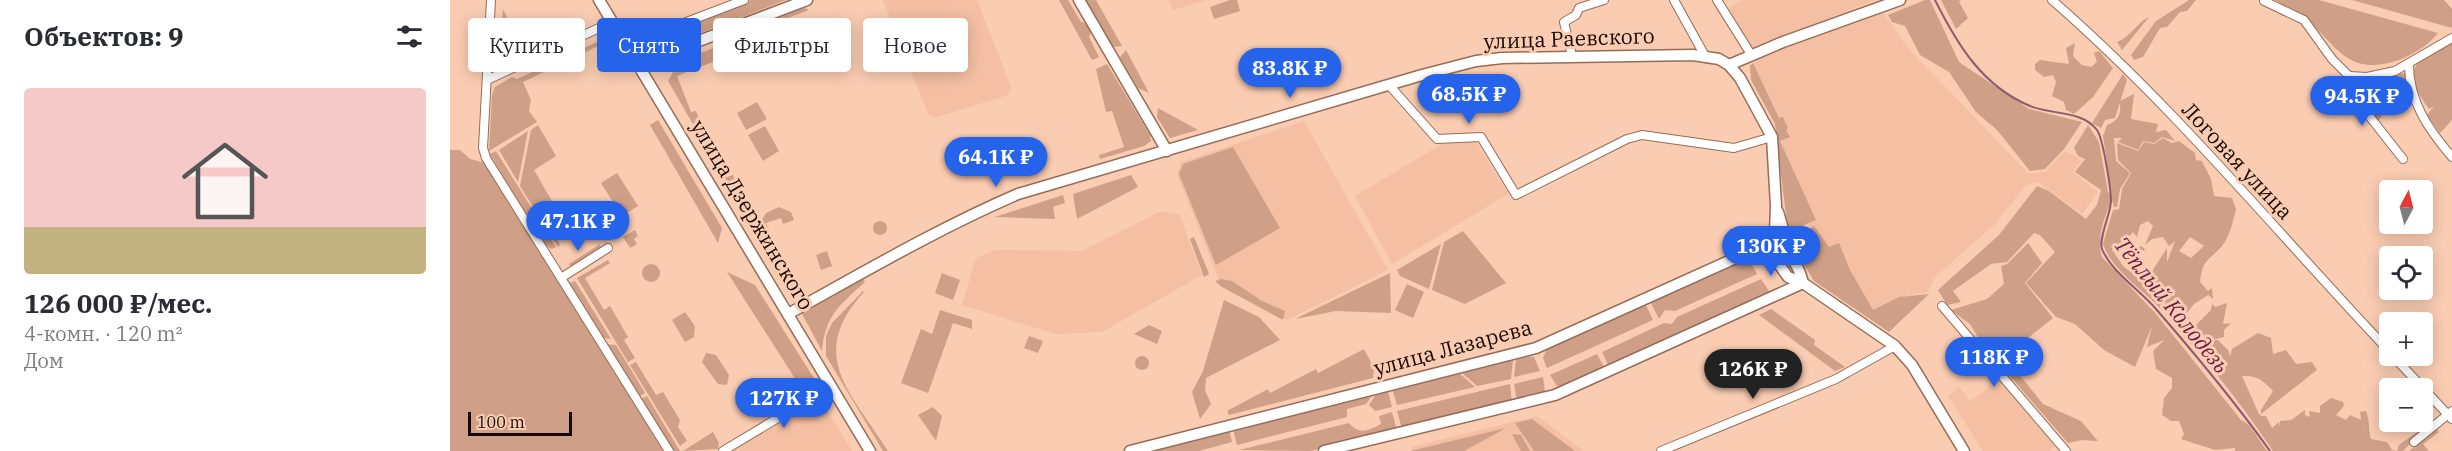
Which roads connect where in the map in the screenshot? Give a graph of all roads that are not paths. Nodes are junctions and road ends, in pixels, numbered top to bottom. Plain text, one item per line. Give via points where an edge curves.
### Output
1 (491, 0) edge
2 (599, 0) edge
3 (744, 0) edge
4 (807, 0) edge
5 (1079, 0) edge
6 (1604, 0) edge
7 (1674, 0) edge
8 (1717, 0) edge
9 (1900, 0) edge
10 (2052, 0) edge
11 (2264, 2) dead end
12 (1578, 4) edge
13 (610, 18) edge
14 (697, 18) edge
15 (597, 29) edge
16 (2452, 38) edge
17 (701, 40) edge
18 (1572, 56) junction
19 (1705, 56) junction
20 (1752, 57) junction
21 (1729, 65) junction
22 (2409, 65) junction
23 (643, 72) edge
24 (2349, 76) junction
25 (487, 80) junction
26 (1389, 85) junction
27 (1772, 137) junction
28 (1167, 151) junction
29 (2452, 157) edge
30 (2403, 159) dead end
31 (1776, 206) junction
32 (1773, 245) junction
33 (608, 248) dead end
34 (1790, 253) junction
35 (561, 278) junction
36 (1803, 283) junction
37 (1942, 306) dead end
38 (788, 314) junction
39 (2379, 341) edge
40 (1895, 345) junction
41 (2403, 366) edge
42 (831, 386) junction
43 (2451, 414) edge
44 (2414, 442) dead end
45 (669, 451) edge
46 (723, 451) edge
47 (870, 451) edge
48 (1130, 451) edge
49 (1324, 451) edge
50 (1661, 451) edge
51 (1964, 451) edge
52 (2066, 451) edge

1 - 25 street
2 - 13 main road, улица Дзержинского
3 - 14 street
4 - 17 main road
5 - 28 main road
6 - 12 street
7 - 19 street
8 - 20 street
9 - 20 main road
10 - 39 street, Логовая улица via 2173,116
11 - 24 street via 2304,20
12 - 18 street via 1563,26
15 - 25 street
16 - 22 street
18 - 19 main road, улица Раевского
18 - 26 main road, улица Раевского via 1476,62
19 - 21 main road, улица Раевского
20 - 21 main road
21 - 27 main road
22 - 24 street via 2367,77
22 - 29 street via 2417,108
23 - 38 main road, улица Дзержинского
24 - 30 street via 2370,117
25 - 35 street via 483,148
26 - 27 street via 1437,139 1481,137 1516,195 1628,138 1642,135 1734,148
26 - 28 main road, улица Раевского
27 - 31 main road
28 - 38 main road, улица Раевского via 1018,194 984,208
31 - 32 main road
31 - 34 main road
32 - 34 main road
32 - 36 main road via 1774,257 1788,277
32 - 48 main road, улица Лазарева via 1760,247 1536,348
33 - 35 street
34 - 36 main road
35 - 45 street
36 - 40 main road
36 - 49 main road via 1555,395
37 - 52 street
38 - 42 main road, улица Дзержинского
40 - 50 street via 1836,379
40 - 51 main road via 1912,365
41 - 43 street, Логовая улица
42 - 46 street
42 - 47 main road, улица Дзержинского
43 - 44 street

